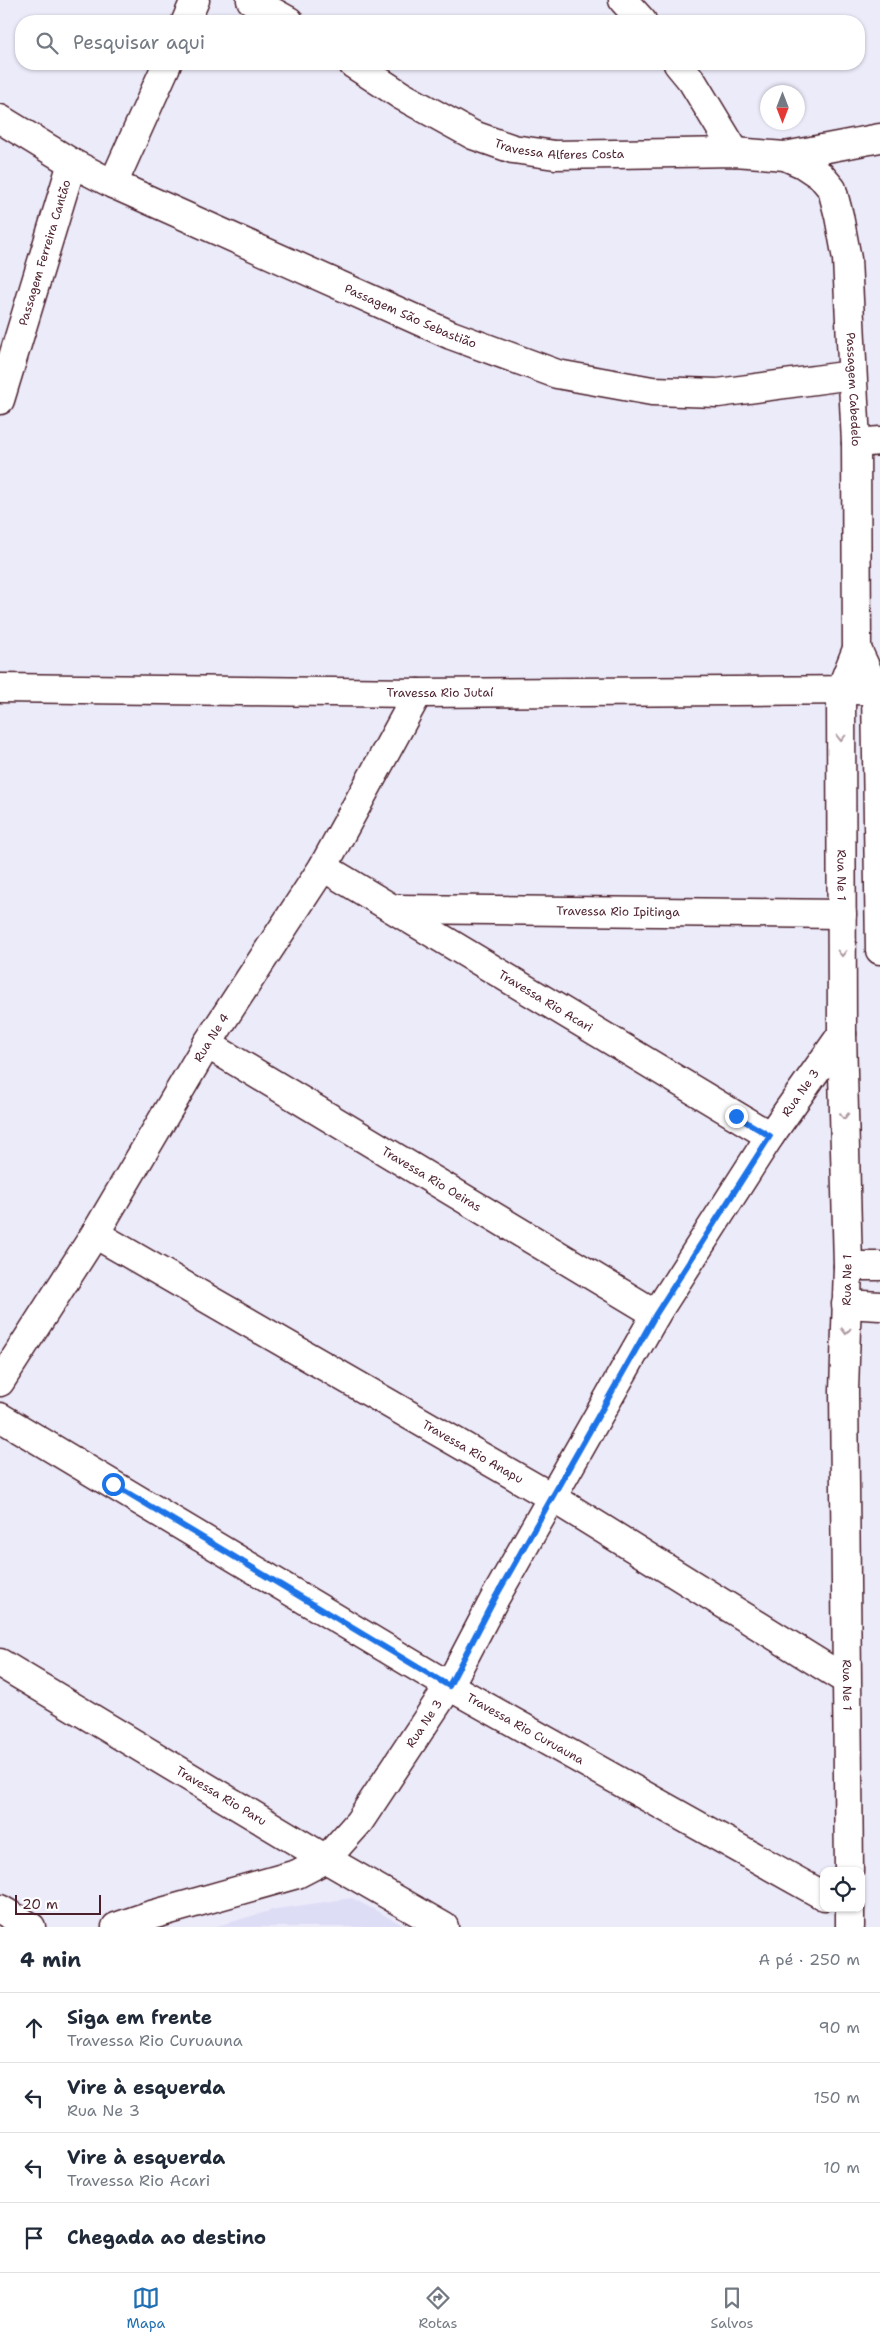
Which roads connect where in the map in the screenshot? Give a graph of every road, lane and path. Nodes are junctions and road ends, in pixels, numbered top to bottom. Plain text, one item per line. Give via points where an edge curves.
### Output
1 (195, 0) edge
2 (251, 0) edge
3 (624, 0) edge
4 (189, 15) edge
5 (277, 15) edge
6 (637, 15) edge
7 (164, 70) edge
8 (362, 70) edge
9 (683, 70) edge
10 (0, 119) edge
11 (880, 138) edge
12 (734, 152) junction
13 (784, 156) junction
14 (72, 163) junction
15 (113, 184) junction
16 (852, 375) junction
17 (0, 400) edge
18 (868, 442) edge
19 (857, 649) junction
20 (0, 688) edge
21 (841, 690) junction
22 (878, 690) edge
23 (418, 693) junction
24 (323, 867) junction
25 (395, 909) junction
26 (842, 914) junction
27 (880, 950) edge
28 (842, 1034) junction
29 (207, 1044) junction
30 (770, 1136) junction
31 (95, 1234) junction
32 (848, 1266) junction
33 (880, 1266) edge
34 (846, 1304) junction
35 (880, 1306) edge
36 (656, 1314) junction
37 (0, 1382) edge
38 (0, 1417) edge
39 (553, 1498) junction
40 (0, 1663) edge
41 (846, 1680) junction
42 (449, 1686) junction
43 (326, 1859) junction
44 (849, 1867) edge
45 (820, 1894) edge
46 (0, 1909) edge
47 (31, 1927) edge
48 (116, 1927) edge
49 (444, 1927) edge

1 - 4 street
2 - 5 street
3 - 6 street
7 - 15 street
8 - 12 street, Travessa Alferes Costa via 473,135 513,149 555,154
9 - 12 street
10 - 14 street, Passagem São Sebastião
11 - 13 street
12 - 13 street, Travessa Alferes Costa
13 - 16 street, Passagem Cabedelo via 821,176 832,189 847,259
14 - 15 street, Passagem São Sebastião
14 - 17 street, Passagem Ferreira Cantão
15 - 16 street, Passagem São Sebastião via 451,335 558,374 652,391 718,393
16 - 18 street, Passagem Cabedelo
18 - 19 street, Passagem Cabedelo
19 - 21 street, Passagem Cabedelo
19 - 22 street, Passagem Cabedelo
20 - 23 street, Travessa Rio Jutaí
21 - 22 street, Travessa Rio Jutaí
21 - 23 street, Travessa Rio Jutaí
21 -> 26 street, Rua Ne 1
22 - 27 street
23 - 24 street, Rua Ne 4
24 - 25 street, Travessa Rio Acari
24 - 29 street, Rua Ne 4
25 - 26 street, Travessa Rio Ipitinga
25 - 30 street, Travessa Rio Acari
26 -> 28 street, Rua Ne 1
28 - 30 street, Rua Ne 3
28 -> 32 street, Rua Ne 1
29 - 31 street, Rua Ne 4
29 - 36 street, Travessa Rio Oeiras
30 - 36 street, Rua Ne 3
31 - 37 street, Rua Ne 4
31 - 39 street, Travessa Rio Anapu
32 - 33 street
32 - 34 street, Rua Ne 1
34 - 35 street
34 -> 41 street, Rua Ne 1
36 - 39 street, Rua Ne 3
38 - 42 street, Travessa Rio Curuauna
39 - 41 street, Travessa Rio Anapu
39 - 42 street, Rua Ne 3
40 - 43 street, Travessa Rio Paru
41 - 44 street, Rua Ne 1
42 - 43 street, Rua Ne 3 via 359,1822
42 - 45 street, Travessa Rio Curuauna
43 - 48 street, Rua Ne 3 via 297,1874
43 - 49 street, Travessa Rio Paru
46 - 47 street

